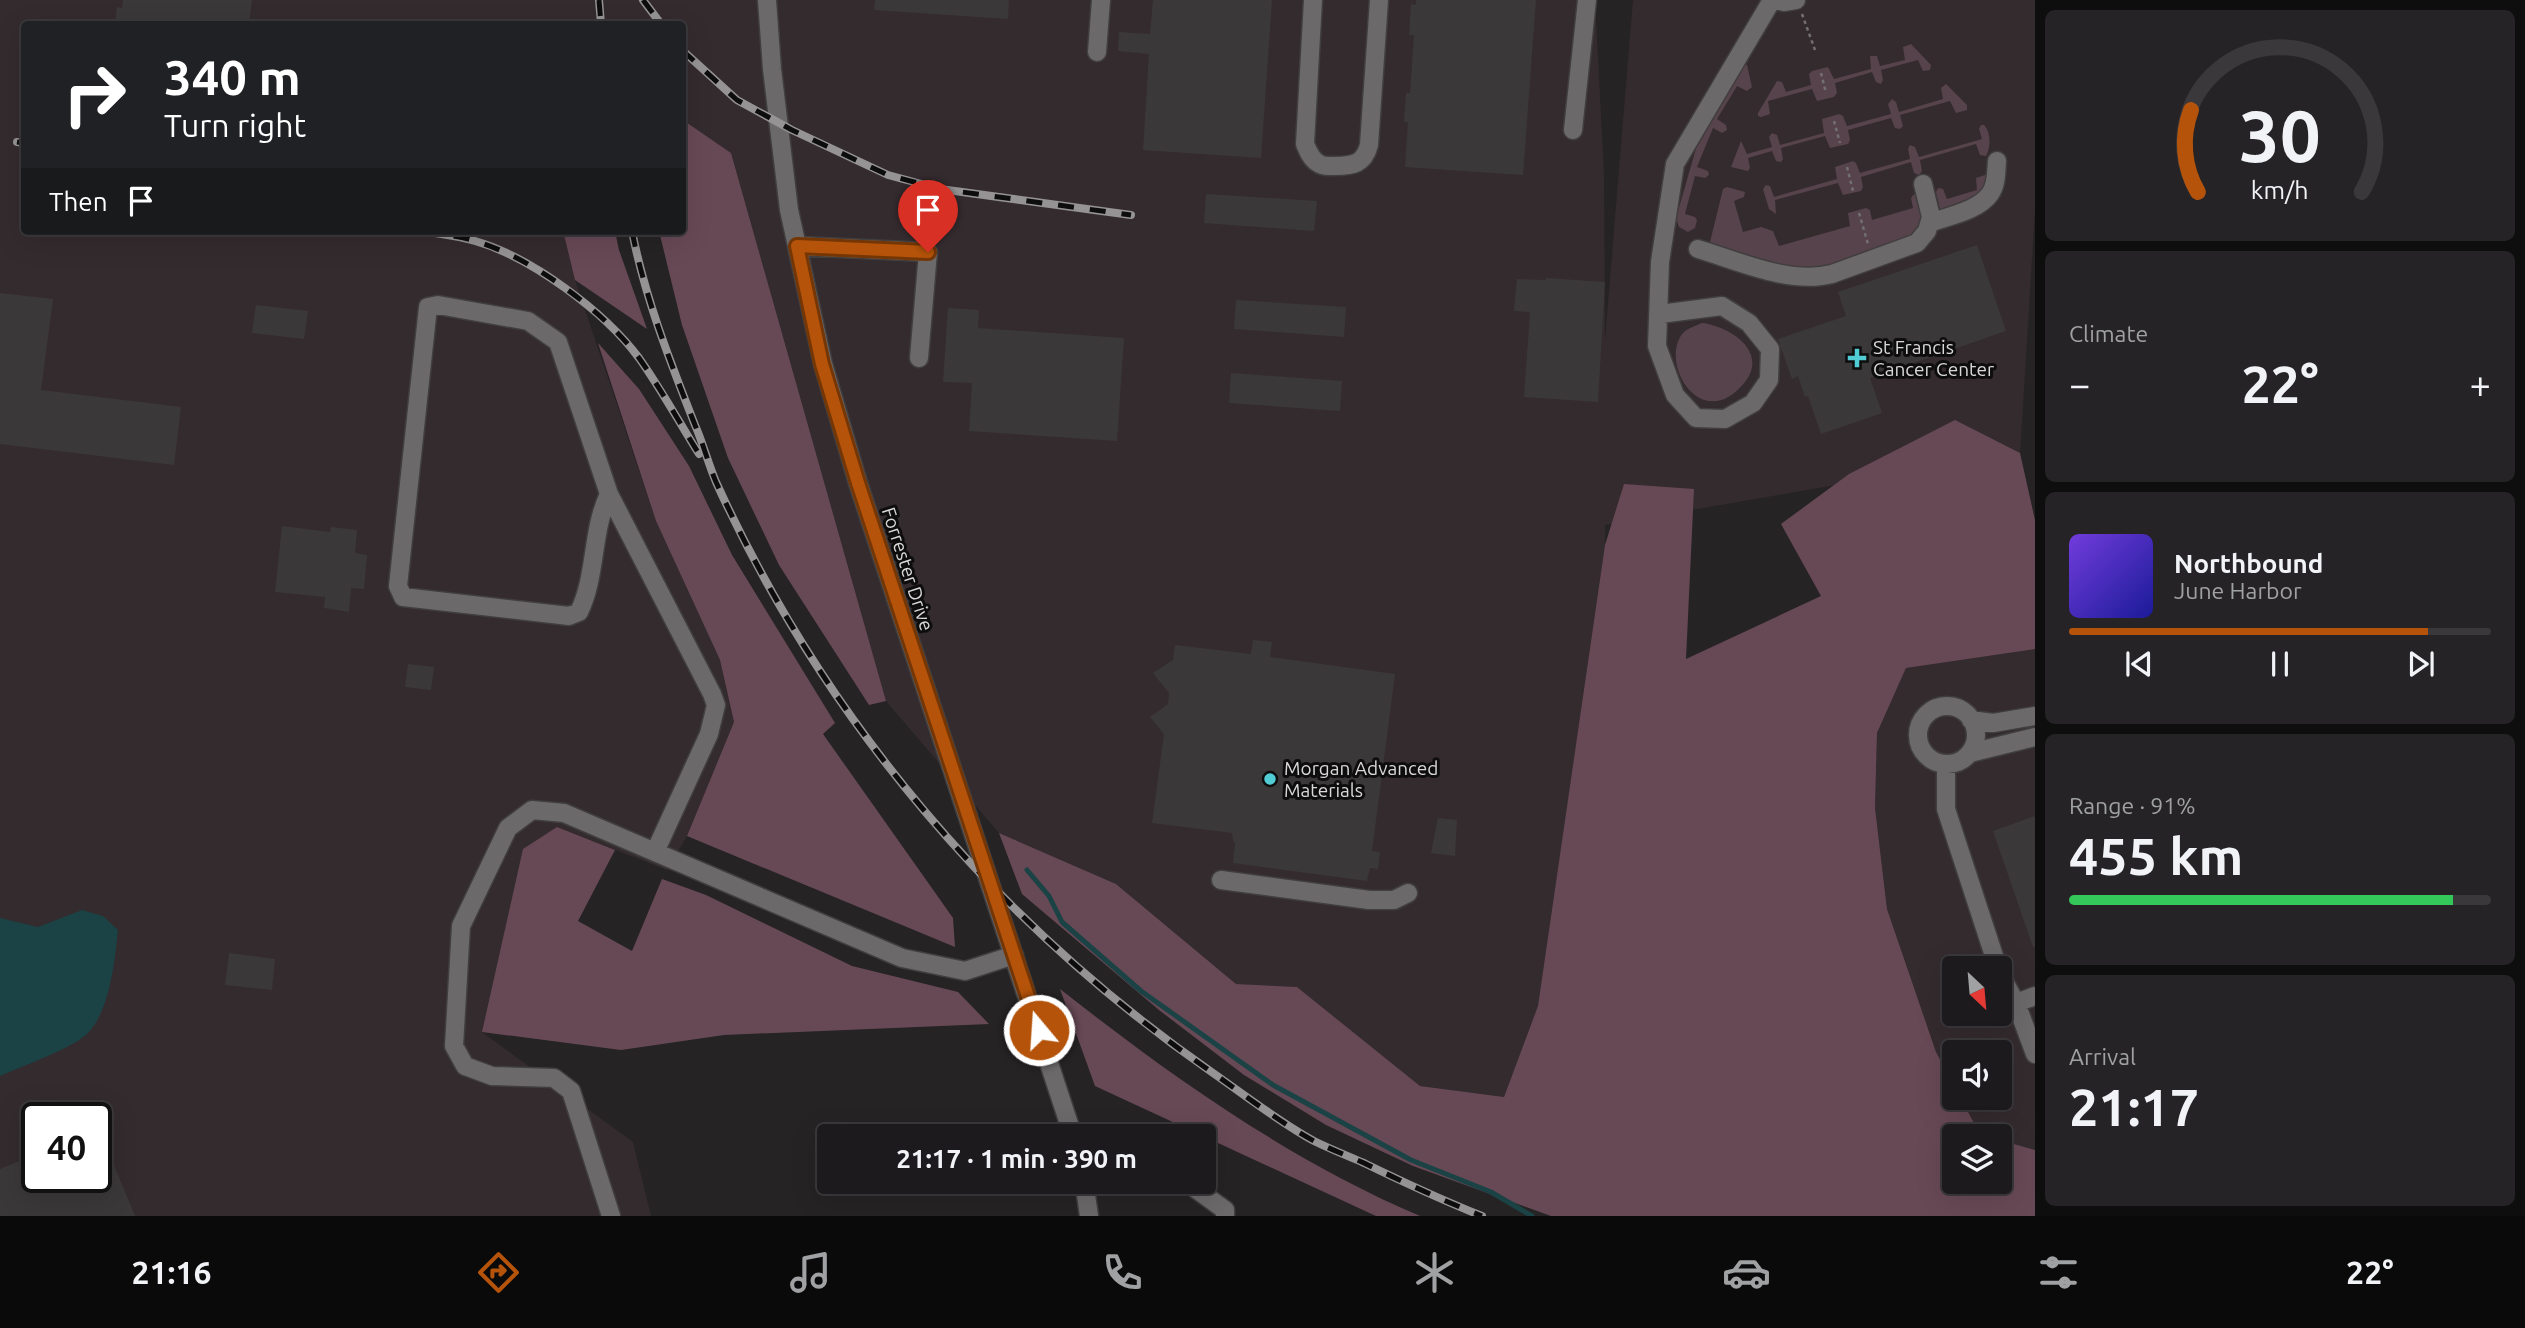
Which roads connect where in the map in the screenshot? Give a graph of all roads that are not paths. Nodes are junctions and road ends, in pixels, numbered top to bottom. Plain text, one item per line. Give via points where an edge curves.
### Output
1 (767, 0) edge
2 (778, 0) edge
3 (1101, 0) edge
4 (1313, 0) edge
5 (1379, 0) edge
6 (1587, 0) edge
7 (1774, 0) edge
8 (1799, 6) edge
9 (1097, 52) dead end
10 (1573, 130) dead end
11 (1997, 161) dead end
12 (1923, 184) dead end
13 (1930, 223) junction
14 (797, 246) junction
15 (1698, 249) dead end
16 (1660, 314) junction
17 (919, 358) dead end
18 (609, 494) junction
19 (2035, 716) edge
20 (1971, 720) junction
21 (2035, 737) edge
22 (1970, 753) junction
23 (1946, 764) junction
24 (655, 852) junction
25 (1221, 880) dead end
26 (1408, 894) dead end
27 (1014, 955) junction
28 (1994, 956) edge
29 (2012, 996) edge
30 (2035, 996) edge
31 (2016, 1003) junction
32 (2035, 1054) edge
33 (1069, 1124) edge
34 (1086, 1194) edge
35 (1203, 1194) edge
36 (611, 1216) edge
37 (1089, 1216) edge
38 (1225, 1216) edge

1 - 2 street
1 - 14 street, Forrester Drive via 789,210
3 - 9 street
4 - 5 street via 1305,144 1317,163 1351,166 1366,155 1369,145
6 - 10 street
7 - 8 street
7 - 16 street via 1675,164 1660,262
11 - 13 street via 1991,194 1979,204
12 - 13 street
13 - 15 street via 1917,243 1820,277 1791,276
14 - 17 street via 928,252
14 - 27 street, Forrester Drive via 822,364 858,483
16 - 16 street via 1657,346 1675,395 1696,418 1725,419 1753,403 1769,380 1770,349 1749,323 1722,306
18 - 18 street via 558,342 528,321 428,306 398,586 403,597 569,616 579,612 586,598 600,513
18 - 24 street via 716,705 709,734
19 - 20 street via 1993,723
20 - 22 street via 1976,737
20 - 23 street via 1951,706 1936,708 1924,718 1918,730 1919,744 1930,759
21 - 22 street
22 - 23 street
23 - 28 street via 1946,809
24 - 27 street via 902,958 965,971
24 - 36 street via 564,813 532,810 508,828 461,926 454,1046 465,1066 492,1076 554,1078 571,1091
25 - 26 street via 1369,900 1394,900
27 - 33 street, Forrester Drive
29 - 31 street
30 - 31 street
31 - 32 street
34 - 37 street
35 - 38 street via 1225,1210

